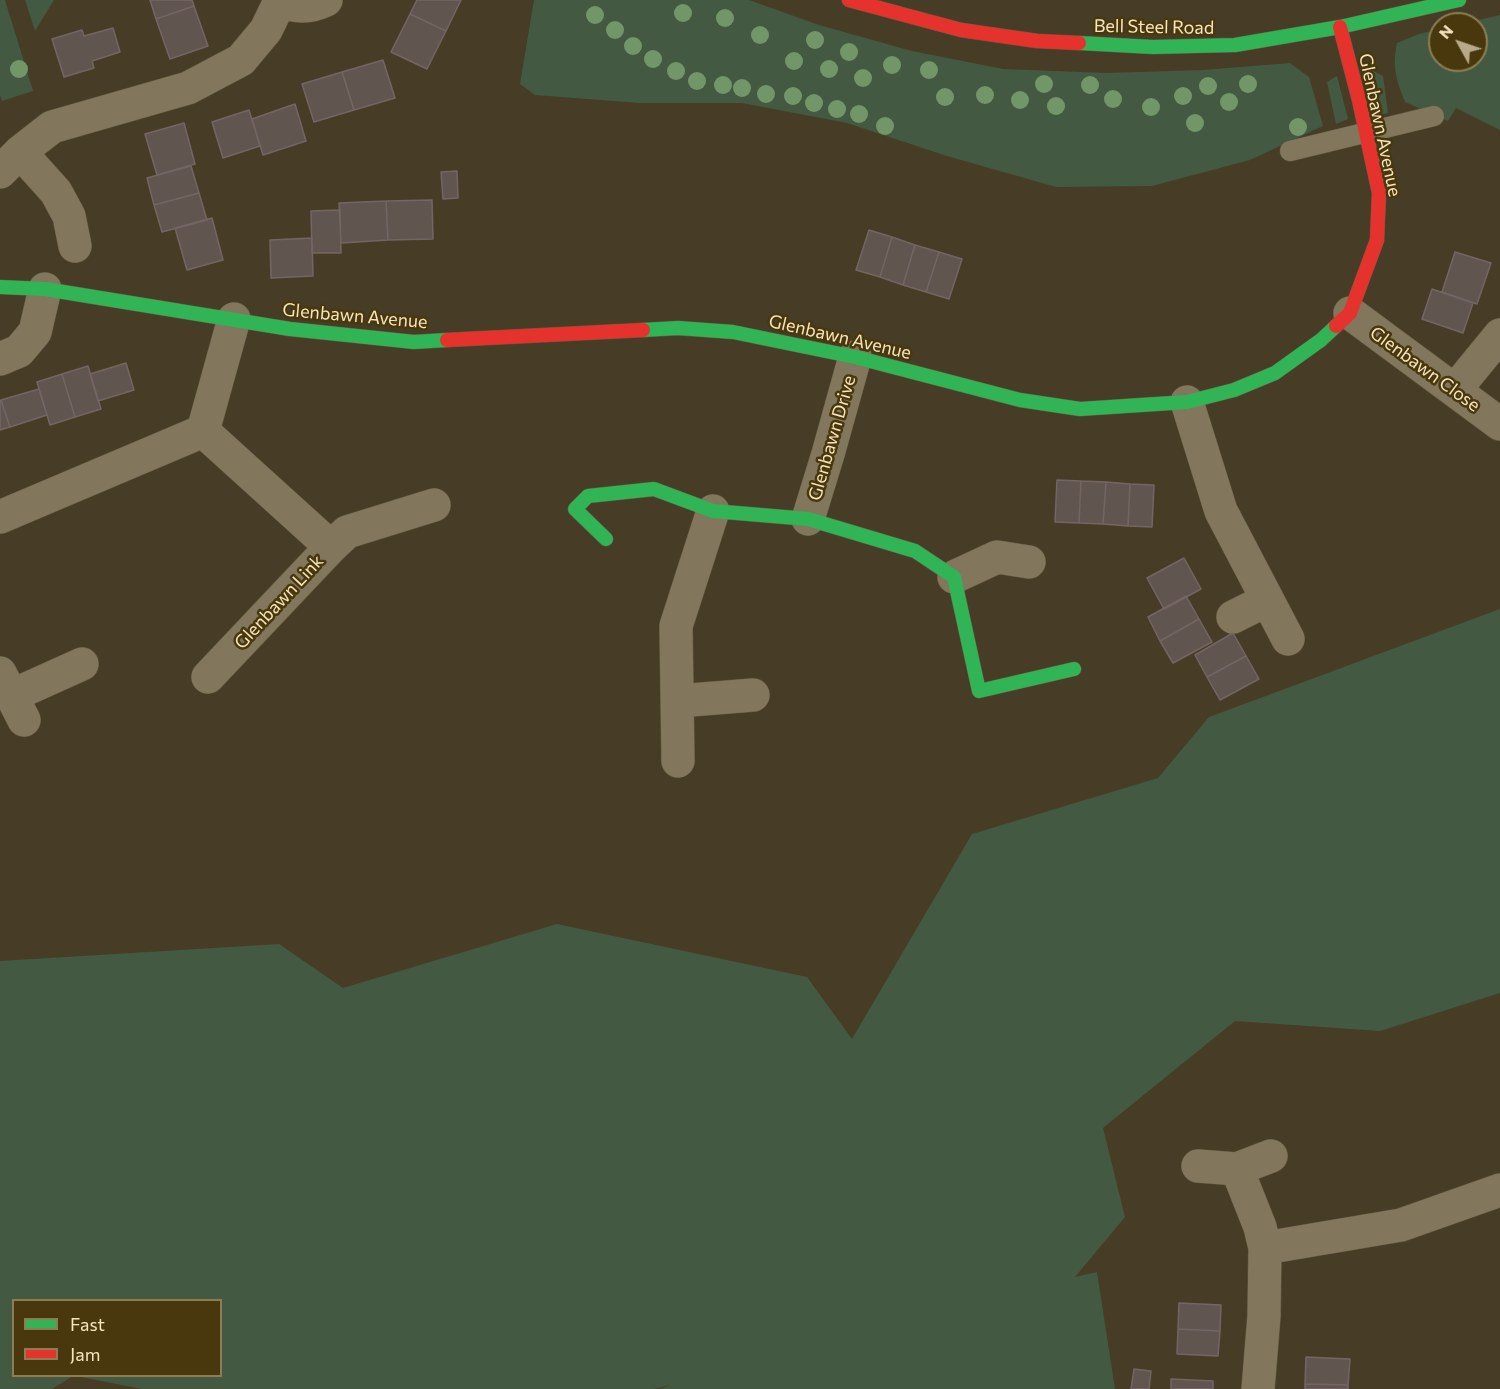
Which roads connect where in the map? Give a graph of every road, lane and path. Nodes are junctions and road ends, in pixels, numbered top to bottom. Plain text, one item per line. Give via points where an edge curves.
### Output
1 (326, 0) edge
2 (849, 0) edge
3 (1459, 0) edge
4 (280, 1) edge
5 (1340, 27) junction
6 (1434, 116) dead end
7 (1366, 132) junction
8 (1290, 151) dead end
9 (10, 162) edge
10 (75, 246) dead end
11 (0, 287) edge
12 (45, 289) junction
13 (1350, 314) junction
14 (234, 319) junction
15 (1500, 335) edge
16 (855, 357) junction
17 (0, 359) edge
18 (1455, 390) junction
19 (1187, 402) junction
20 (1500, 424) edge
21 (203, 431) junction
22 (434, 505) dead end
23 (713, 511) junction
24 (0, 517) edge
25 (808, 519) junction
26 (606, 539) dead end
27 (331, 547) junction
28 (1029, 562) dead end
29 (954, 577) junction
30 (1267, 600) junction
31 (1233, 616) dead end
32 (1288, 639) dead end
33 (82, 664) dead end
34 (1074, 669) dead end
35 (208, 677) dead end
36 (753, 695) dead end
37 (12, 696) edge
38 (678, 701) junction
39 (678, 762) dead end
40 (1271, 1156) dead end
41 (1197, 1166) dead end
42 (1237, 1169) junction
43 (1500, 1190) edge
44 (1265, 1248) junction
45 (1258, 1389) edge

1 - 4 street via 310,6
2 - 5 street, Bell Steel Road via 961,30 1037,41 1153,47 1234,45
3 - 5 street, Bell Steel Road
4 - 9 street via 266,30 241,60 188,88 52,127
5 - 7 street, Glenbawn Avenue
6 - 7 lane
7 - 8 lane
7 - 13 street, Glenbawn Avenue via 1379,193 1377,240
9 - 10 street via 56,192 69,216
11 - 12 street, Glenbawn Avenue
12 - 14 street, Glenbawn Avenue
12 - 17 street via 34,333 19,351
13 - 18 street, Glenbawn Close
13 - 19 street, Glenbawn Avenue via 1275,373 1234,390
14 - 16 street, Glenbawn Avenue via 414,342 678,328 733,332
14 - 21 street
15 - 18 street
16 - 19 street, Glenbawn Avenue via 1020,400 1080,409
16 - 25 street, Glenbawn Drive
18 - 20 street, Glenbawn Close
19 - 30 street via 1221,511
21 - 24 street
21 - 27 street, Glenbawn Link
22 - 27 street via 347,532
23 - 25 street, Glenbawn Drive
23 - 26 street, Glenbawn Drive via 654,489 588,496 575,509
23 - 38 street via 676,626
25 - 29 street, Glenbawn Drive via 915,551
27 - 35 street, Glenbawn Link
28 - 29 street via 997,557
29 - 34 street via 979,691
30 - 31 street
30 - 32 street
33 - 37 street
36 - 38 street
38 - 39 street
40 - 42 street
41 - 42 street
42 - 44 street
43 - 44 street via 1401,1225
44 - 45 street

